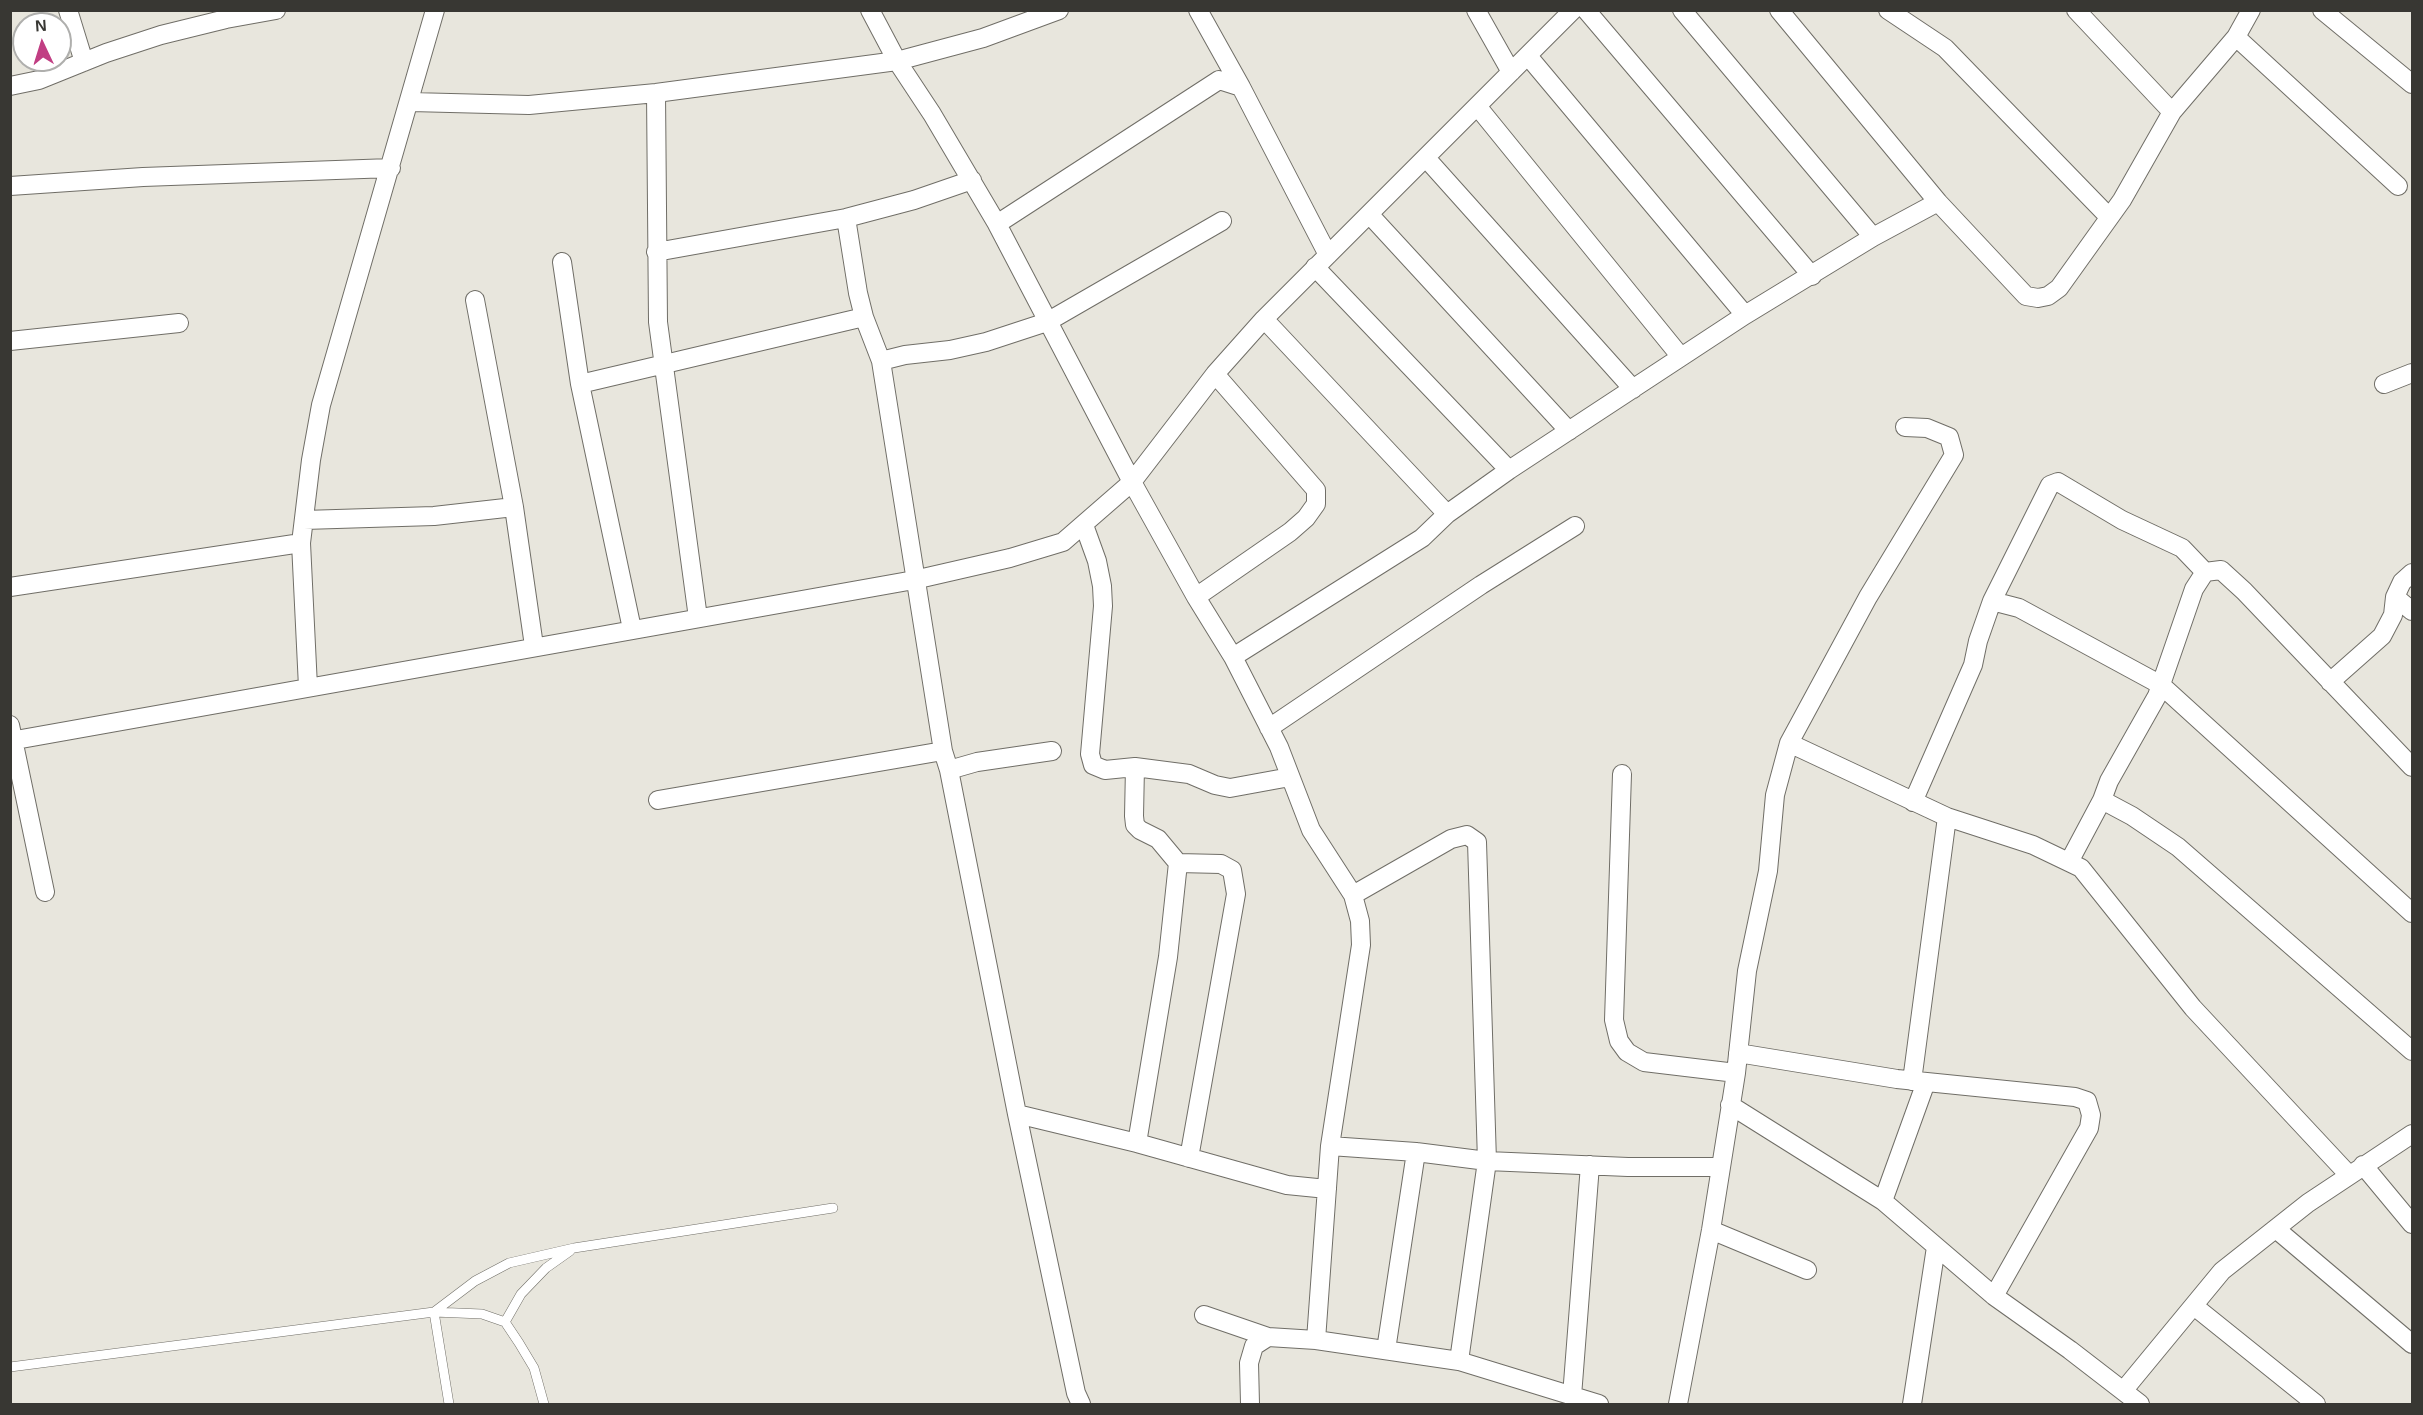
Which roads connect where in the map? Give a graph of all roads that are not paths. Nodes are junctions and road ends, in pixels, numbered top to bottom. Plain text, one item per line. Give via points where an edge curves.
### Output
1 (68, 10) edge
2 (276, 10) edge
3 (435, 10) edge
4 (870, 10) edge
5 (1059, 10) edge
6 (1198, 10) edge
7 (1476, 10) edge
8 (1573, 10) edge
9 (1586, 10) edge
10 (1682, 10) edge
11 (1779, 10) edge
12 (1888, 10) edge
13 (2076, 10) edge
14 (2251, 10) edge
15 (2322, 10) edge
16 (2236, 37) junction
17 (1528, 56) junction
18 (897, 61) junction
19 (84, 62) junction
20 (1511, 72) junction
21 (2412, 84) edge
22 (10, 87) edge
23 (1241, 87) junction
24 (656, 93) junction
25 (411, 102) junction
26 (1477, 106) junction
27 (2172, 112) junction
28 (1426, 158) junction
29 (391, 168) junction
30 (972, 180) junction
31 (10, 186) edge
32 (2398, 186) dead end
33 (1938, 202) junction
34 (1369, 214) junction
35 (2109, 217) junction
36 (846, 218) junction
37 (1222, 221) dead end
38 (997, 224) junction
39 (1873, 237) junction
40 (656, 252) junction
41 (1322, 261) junction
42 (562, 262) dead end
43 (1812, 276) junction
44 (475, 300) dead end
45 (1745, 315) junction
46 (864, 317) junction
47 (1264, 319) junction
48 (1047, 322) junction
49 (179, 323) dead end
50 (10, 341) edge
51 (1681, 357) junction
52 (881, 361) junction
53 (663, 364) junction
54 (2412, 373) edge
55 (1215, 374) junction
56 (580, 384) junction
57 (2384, 384) dead end
58 (1633, 389) junction
59 (1905, 427) dead end
60 (1569, 431) junction
61 (1509, 470) junction
62 (1132, 482) junction
63 (514, 507) junction
64 (1447, 514) junction
65 (304, 520) junction
66 (1084, 525) junction
67 (1575, 526) dead end
68 (301, 543) junction
69 (2205, 572) junction
70 (2412, 573) edge
71 (914, 580) junction
72 (10, 587) edge
73 (1196, 597) junction
74 (2395, 597) junction
75 (1992, 601) junction
76 (2412, 611) edge
77 (698, 618) junction
78 (632, 629) junction
79 (534, 646) junction
80 (1233, 657) junction
81 (2330, 682) junction
82 (2161, 685) junction
83 (308, 687) junction
84 (1269, 728) junction
85 (12, 735) edge
86 (1789, 743) junction
87 (943, 751) junction
88 (1053, 751) dead end
89 (1135, 767) junction
90 (2412, 767) edge
91 (949, 770) junction
92 (1622, 774) dead end
93 (1290, 777) junction
94 (658, 800) dead end
95 (2102, 800) junction
96 (1913, 801) junction
97 (1947, 817) junction
98 (2069, 862) junction
99 (1179, 863) junction
100 (45, 892) dead end
101 (1353, 895) junction
102 (2412, 913) edge
103 (2412, 1051) edge
104 (1738, 1053) junction
105 (1736, 1073) junction
106 (1919, 1081) junction
107 (1730, 1105) junction
108 (1017, 1114) junction
109 (2412, 1134) edge
110 (1137, 1143) junction
111 (1330, 1146) junction
112 (1416, 1152) junction
113 (1189, 1158) junction
114 (1487, 1161) junction
115 (1590, 1165) junction
116 (1721, 1167) junction
117 (2356, 1170) junction
118 (1327, 1189) junction
119 (1882, 1201) junction
120 (833, 1208) dead end
121 (2412, 1224) edge
122 (2276, 1229) junction
123 (1711, 1230) junction
124 (1936, 1247) junction
125 (574, 1248) junction
126 (1807, 1270) dead end
127 (1994, 1296) junction
128 (2194, 1306) junction
129 (434, 1312) junction
130 (1204, 1315) dead end
131 (505, 1322) junction
132 (1268, 1337) junction
133 (1316, 1340) junction
134 (2412, 1344) edge
135 (1386, 1350) junction
136 (1459, 1361) junction
137 (10, 1367) edge
138 (2123, 1391) junction
139 (1572, 1396) junction
140 (449, 1404) edge
141 (544, 1404) edge
142 (1081, 1404) edge
143 (1250, 1404) edge
144 (1599, 1404) edge
145 (1678, 1404) edge
146 (1912, 1404) edge
147 (2140, 1404) edge
148 (2316, 1404) edge

1 - 19 street
2 - 19 street via 161,35
3 - 25 street
4 - 18 street
5 - 18 street via 983,38
6 - 23 street
7 - 20 street
8 - 17 street
9 - 43 street
10 - 39 street
11 - 33 street
12 - 35 street via 1945,48
13 - 27 street
14 - 16 street
15 - 21 street
16 - 27 street
16 - 32 street
17 - 20 street
17 - 45 street
18 - 24 street
18 - 30 street
19 - 22 street
20 - 26 street
23 - 38 street via 1219,80
23 - 41 street
24 - 25 street via 529,105
24 - 40 street
25 - 29 street
26 - 28 street
26 - 51 street
27 - 35 street
28 - 34 street
28 - 58 street
29 - 31 street
29 - 65 street via 321,405
30 - 36 street
30 - 38 street
33 - 35 street via 2013,285 2026,296 2038,298 2059,288
33 - 39 street
34 - 41 street
34 - 60 street
36 - 40 street
36 - 46 street
37 - 48 street
38 - 48 street
39 - 43 street
40 - 53 street
41 - 47 street
41 - 61 street
42 - 56 street
43 - 45 street
44 - 63 street
45 - 51 street
46 - 52 street
46 - 53 street
47 - 55 street
47 - 64 street
48 - 52 street via 986,342
48 - 62 street
49 - 50 street
51 - 58 street
52 - 71 street
53 - 56 street
53 - 77 street
54 - 57 street
55 - 62 street
55 - 73 street via 1316,490 1316,504 1290,532
56 - 78 street
58 - 60 street
59 - 86 street via 1927,428 1949,437 1954,455 1868,597
60 - 61 street
61 - 64 street
62 - 66 street
62 - 73 street
63 - 65 street via 434,516
63 - 79 street
64 - 80 street via 1422,538
65 - 68 street
66 - 71 street via 1063,542 1036,551
66 - 89 street via 1097,561 1103,606 1090,754 1093,765 1105,770
67 - 84 street
68 - 72 street
68 - 83 street
69 - 75 street via 2182,548 2122,520 2058,482 2050,485
69 - 81 street via 2221,570
69 - 82 street via 2194,589
70 - 74 street
71 - 77 street
71 - 87 street
73 - 80 street
74 - 76 street
74 - 81 street via 2394,615 2382,636
75 - 82 street via 2019,608
75 - 96 street via 1973,665
77 - 78 street
78 - 79 street
79 - 83 street
80 - 84 street
81 - 90 street
82 - 95 street
82 - 102 street
83 - 85 street
84 - 93 street
85 - 100 street
86 - 96 street
86 - 104 street via 1775,795 1768,872 1747,971
87 - 91 street
87 - 94 street
88 - 91 street
89 - 93 street via 1189,774 1230,788
89 - 99 street via 1136,825 1158,839
91 - 108 street
92 - 105 street via 1614,1020 1619,1041 1627,1052 1644,1062
93 - 101 street via 1311,830
95 - 98 street
95 - 103 street via 2178,847
96 - 97 street
97 - 98 street via 2033,845
97 - 106 street
98 - 117 street via 2082,868 2193,1008
99 - 110 street via 1168,957
99 - 113 street via 1221,864 1232,870 1236,894
101 - 111 street via 1361,945
101 - 114 street via 1451,839 1467,836 1477,843
104 - 105 street
104 - 106 street
105 - 107 street
106 - 119 street
106 - 127 street via 2087,1101 2089,1128
107 - 116 street
107 - 119 street
108 - 110 street
108 - 142 street
109 - 117 street
110 - 113 street
111 - 112 street
111 - 118 street
112 - 114 street
112 - 135 street
113 - 118 street via 1287,1185
114 - 115 street
114 - 136 street
115 - 116 street
115 - 139 street
116 - 123 street
117 - 121 street
117 - 122 street
118 - 133 street
119 - 124 street
120 - 125 lane
122 - 128 street via 2222,1271
122 - 134 street
123 - 126 street
123 - 145 street
124 - 127 street
124 - 146 street
125 - 129 lane via 509,1263 474,1281
125 - 131 lane via 546,1268 521,1294
127 - 138 street
128 - 138 street
128 - 148 street
129 - 131 lane via 482,1314
129 - 137 lane
129 - 140 lane
130 - 132 street
131 - 141 lane via 534,1368
132 - 133 street
132 - 143 street via 1254,1346 1249,1363
133 - 135 street
135 - 136 street
136 - 139 street
138 - 147 street
139 - 144 street

